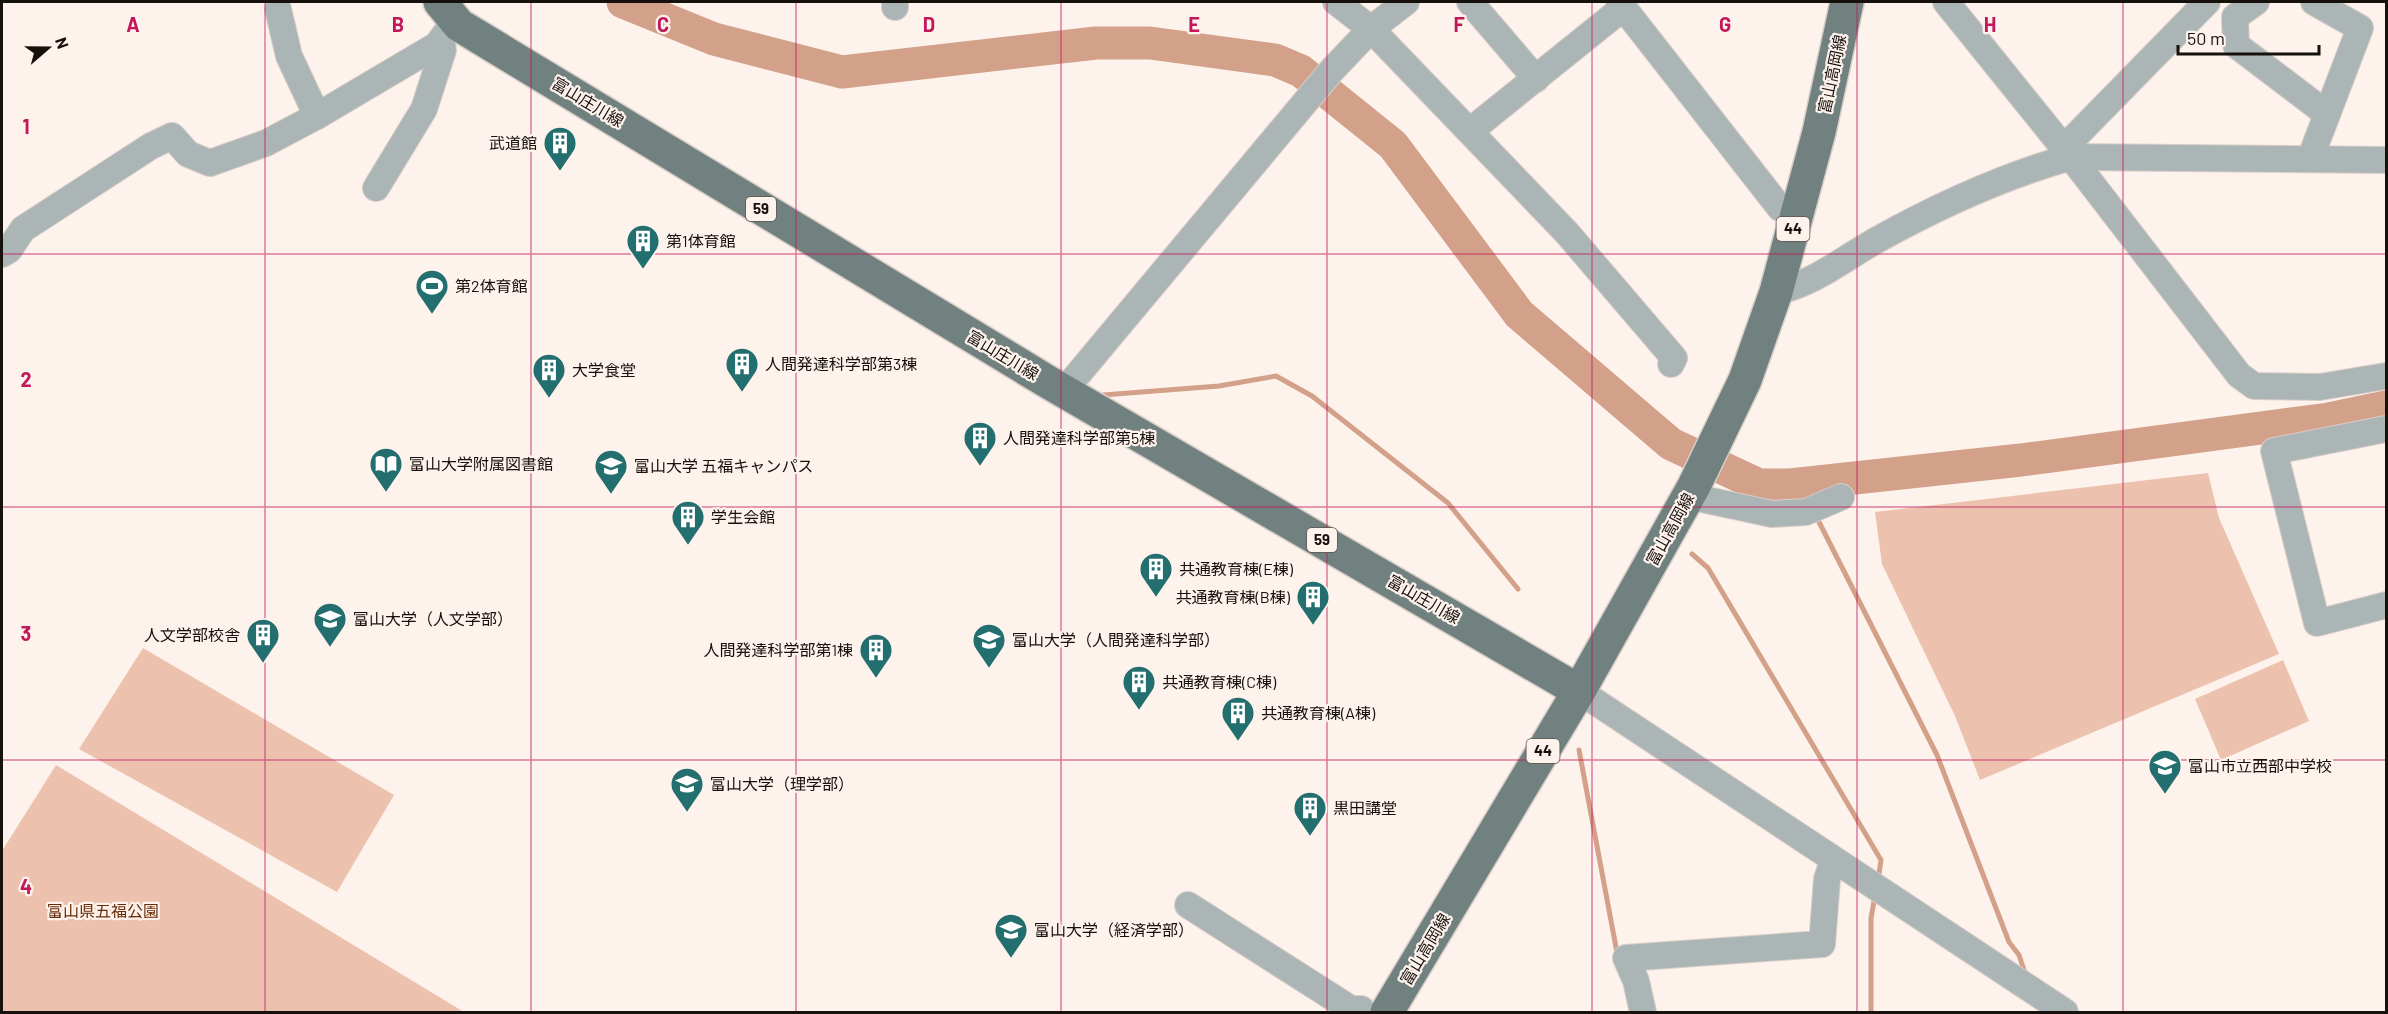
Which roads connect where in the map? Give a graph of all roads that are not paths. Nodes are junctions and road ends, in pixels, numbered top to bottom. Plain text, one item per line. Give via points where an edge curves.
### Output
1 (1336, 2) edge
2 (1406, 2) edge
3 (1470, 2) edge
4 (1847, 2) edge
5 (1946, 2) edge
6 (2208, 2) edge
7 (2214, 2) edge
8 (2256, 2) edge
9 (2314, 2) edge
10 (1622, 4) edge
11 (278, 9) dead end
12 (2235, 17) junction
13 (447, 22) edge
14 (1371, 29) junction
15 (1536, 79) junction
16 (2327, 114) junction
17 (317, 117) junction
18 (1470, 130) junction
19 (2067, 153) junction
20 (2310, 159) junction
21 (2386, 160) edge
22 (376, 188) dead end
23 (1796, 216) junction
24 (2, 254) edge
25 (1776, 292) junction
26 (1671, 364) dead end
27 (2386, 376) edge
28 (1064, 391) junction
29 (2386, 429) edge
30 (1691, 491) junction
31 (1841, 497) dead end
32 (2386, 605) edge
33 (1579, 691) junction
34 (1833, 861) junction
35 (1188, 904) dead end
36 (2052, 1010) edge
37 (1374, 1011) edge
38 (1643, 1012) edge

1 - 14 street
2 - 14 street
3 - 15 street
4 - 23 main road, 富山高岡線 / 44
5 - 19 street
6 - 19 street
7 - 12 street
8 - 12 street
9 - 16 street via 2360,27
10 - 15 street
10 - 23 street via 1780,208
11 - 17 street via 290,56
12 - 16 street via 2236,45
13 - 17 street via 437,45
13 - 22 street via 443,50 424,109
13 - 28 main road, 富山庄川線 / 59
14 - 18 street
14 - 28 street via 1332,70
15 - 18 street
16 - 20 street
17 - 24 street via 266,143 210,163 188,154 172,136 23,229
18 - 26 street via 1567,233 1674,358
19 - 20 street
19 - 25 street via 1876,240 1823,275
19 - 27 street via 2239,375 2254,386 2320,387
20 - 21 street
23 - 25 main road, 富山高岡線 / 44
25 - 30 main road, 富山高岡線 / 44 via 1745,380
28 - 33 main road, 富山庄川線 / 59
29 - 32 street via 2274,451 2317,623
30 - 31 street via 1773,514 1811,510
30 - 33 main road, 富山高岡線 / 44
33 - 34 street
33 - 37 main road, 富山高岡線 / 44
34 - 36 street via 2019,983
34 - 38 street via 1827,879 1822,944 1626,958
35 - 37 street via 1352,1008

